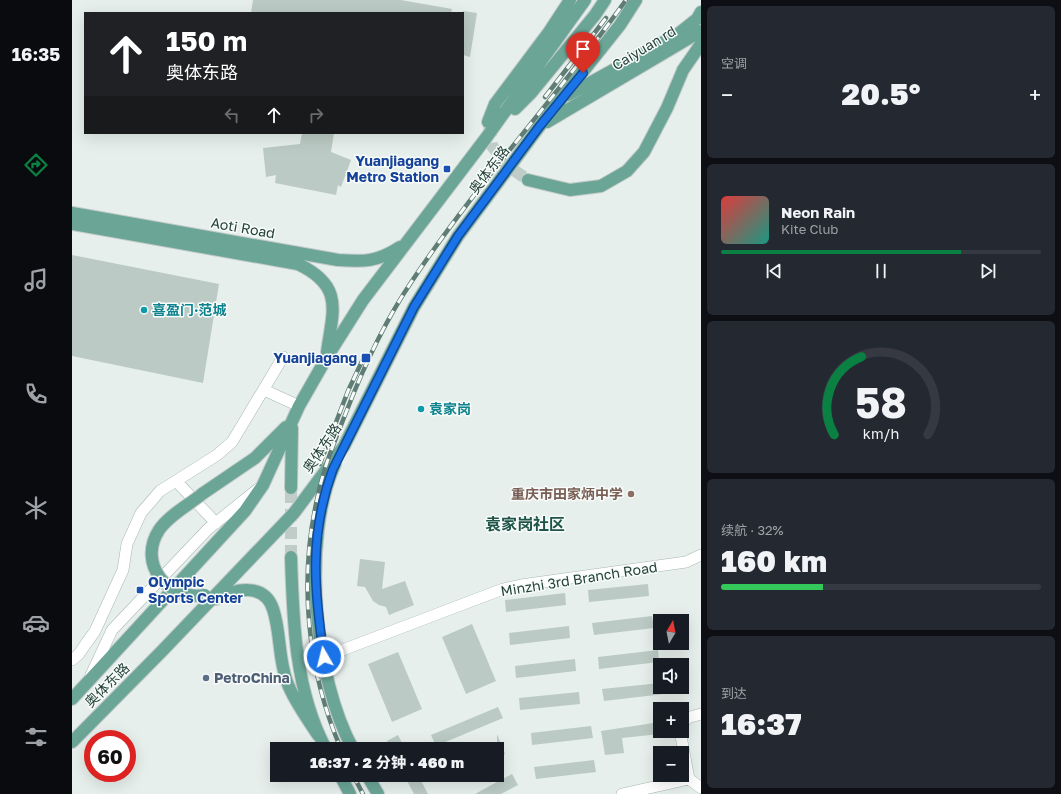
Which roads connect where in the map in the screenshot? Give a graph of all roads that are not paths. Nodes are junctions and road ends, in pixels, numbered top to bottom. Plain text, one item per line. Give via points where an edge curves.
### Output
1 (570, 0) edge
2 (585, 0) edge
3 (605, 0) edge
4 (636, 0) edge
5 (701, 12) edge
6 (701, 31) edge
7 (701, 44) edge
8 (564, 97) junction
9 (488, 122) tunnel mouth
10 (539, 127) junction
11 (486, 138) junction
12 (528, 180) tunnel mouth
13 (72, 213) edge
14 (72, 224) edge
15 (406, 244) junction
16 (283, 357) dead end
17 (327, 357) junction
18 (264, 390) junction
19 (299, 406) junction
20 (292, 421) junction
21 (344, 446) junction
22 (176, 481) junction
23 (263, 485) junction
24 (291, 488) tunnel mouth
25 (216, 523) junction
26 (701, 555) edge
27 (291, 557) tunnel mouth
28 (206, 600) junction
29 (324, 657) junction
30 (72, 660) edge
31 (90, 678) junction
32 (72, 699) edge
33 (701, 714) edge
34 (689, 717) edge
35 (318, 734) junction
36 (681, 738) edge
37 (72, 742) edge
38 (322, 742) edge
39 (350, 742) edge
40 (690, 779) junction
41 (344, 782) edge
42 (371, 782) edge
43 (701, 788) edge
44 (350, 794) edge
45 (378, 794) edge
46 (622, 794) edge

1 - 9 main road via 495,104
2 - 11 main road
3 - 11 main road via 595,16 535,88
4 - 8 main road, 奥体东路 via 620,25
5 - 8 main road via 697,19 678,34
6 - 10 main road, Caiyuan rd
7 - 12 main road via 683,70 644,152 627,171 601,186 570,190
8 - 10 main road, 奥体东路
10 - 21 main road, 奥体东路 via 458,236 418,301
11 - 15 main road, 奥体东路
13 - 15 main road, Aoti Road via 338,260 376,260
14 - 17 main road, Aoti Road via 298,264 311,270 322,278 333,299
15 - 17 main road, 奥体东路 via 363,300
16 - 18 street
17 - 19 main road, 奥体东路
18 - 19 street
18 - 22 street via 232,442 217,456
19 - 20 main road, 奥体东路
20 - 23 main road, 奥体东路
20 - 24 main road
20 - 28 main road, bridge via 254,458 167,520 155,538 152,554 157,574 175,591
21 - 28 main road, 奥体东路 via 294,513
21 - 29 main road via 326,488 317,540 316,599
22 - 25 street
22 - 30 street via 160,491 141,513 127,544 123,570 95,631
23 - 25 street
23 - 31 main road, 奥体东路 via 245,511
25 - 31 street via 112,630
26 - 29 street, Minzhi 3rd Branch Road via 686,562 503,589
27 - 35 main road via 293,622 300,670
28 - 35 main road via 237,590 247,590 256,592 269,602 273,609 287,682 297,704
28 - 37 main road, 奥体东路
29 - 39 main road via 338,715
31 - 32 main road, 奥体东路
33 - 34 street
35 - 38 main road
36 - 40 street
40 - 43 street
40 - 46 street
41 - 44 main road
42 - 45 main road

